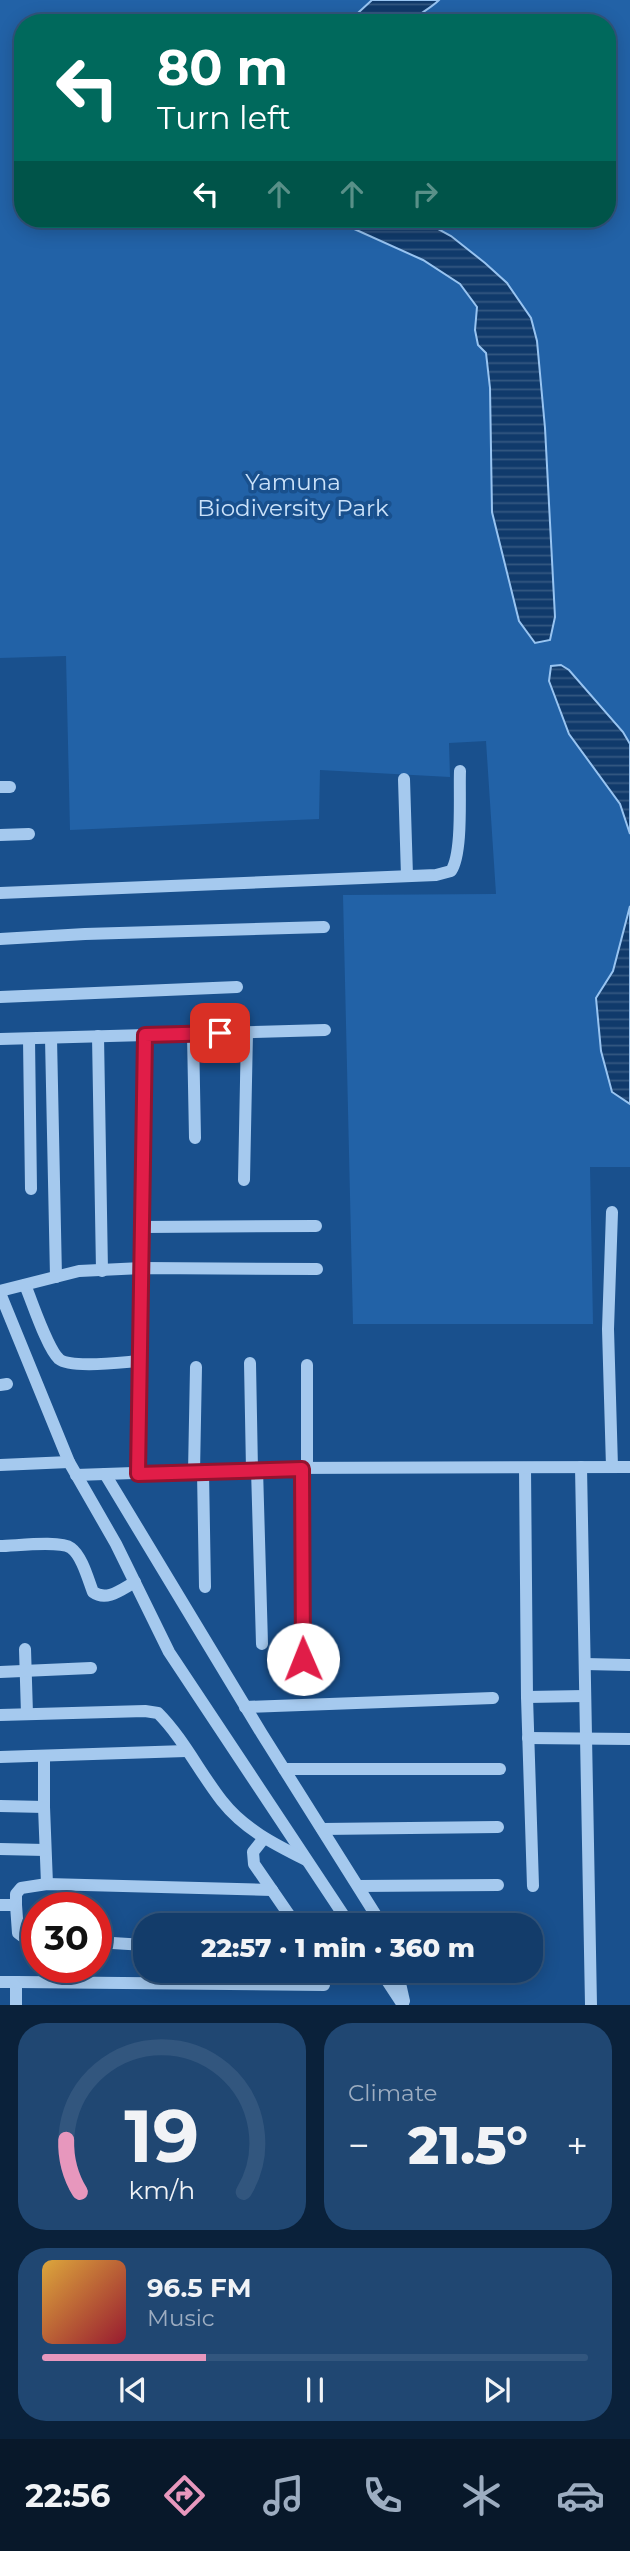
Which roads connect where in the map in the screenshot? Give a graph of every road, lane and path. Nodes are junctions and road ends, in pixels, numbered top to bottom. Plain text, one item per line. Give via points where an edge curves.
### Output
1 (460, 771) dead end
2 (404, 779) dead end
3 (29, 834) dead end
4 (0, 835) edge
5 (407, 876) junction
6 (0, 893) edge
7 (324, 927) dead end
8 (0, 939) edge
9 (237, 987) dead end
10 (0, 997) edge
11 (325, 1030) dead end
12 (247, 1032) junction
13 (193, 1034) junction
14 (145, 1035) junction
15 (98, 1037) junction
16 (51, 1038) junction
17 (0, 1039) edge
18 (29, 1039) junction
19 (195, 1138) dead end
20 (244, 1180) dead end
21 (31, 1189) dead end
22 (612, 1212) dead end
23 (316, 1226) dead end
24 (142, 1227) junction
25 (142, 1268) junction
26 (317, 1269) dead end
27 (102, 1271) junction
28 (56, 1277) junction
29 (25, 1285) junction
30 (0, 1292) edge
31 (5, 1318) edge
32 (140, 1362) junction
33 (250, 1363) dead end
34 (307, 1365) dead end
35 (196, 1367) dead end
36 (69, 1462) junction
37 (0, 1465) edge
38 (581, 1467) junction
39 (612, 1467) junction
40 (630, 1467) edge
41 (525, 1468) junction
42 (255, 1469) junction
43 (304, 1469) junction
44 (199, 1472) junction
45 (105, 1474) junction
46 (138, 1474) junction
47 (76, 1475) junction
48 (0, 1546) edge
49 (135, 1582) junction
50 (205, 1587) dead end
51 (262, 1644) dead end
52 (25, 1649) dead end
53 (303, 1659) dead end
54 (585, 1664) junction
55 (630, 1665) edge
56 (91, 1668) dead end
57 (26, 1671) junction
58 (0, 1672) edge
59 (585, 1696) junction
60 (527, 1697) junction
61 (493, 1698) dead end
62 (245, 1707) junction
63 (27, 1714) junction
64 (0, 1715) edge
65 (528, 1738) junction
66 (586, 1739) junction
67 (630, 1739) edge
68 (186, 1751) junction
69 (0, 1757) edge
70 (44, 1758) junction
71 (284, 1769) junction
72 (500, 1769) dead end
73 (0, 1806) edge
74 (44, 1807) junction
75 (498, 1827) dead end
76 (322, 1829) junction
77 (264, 1838) junction
78 (0, 1849) edge
79 (45, 1850) junction
80 (307, 1860) junction
81 (47, 1884) junction
82 (358, 1885) junction
83 (498, 1885) dead end
84 (533, 1886) dead end
85 (272, 1890) junction
86 (0, 1905) edge
87 (16, 1905) junction
88 (288, 1913) edge
89 (338, 1913) edge
90 (375, 1913) edge
91 (21, 1934) edge
92 (112, 1943) edge
93 (133, 1944) edge
94 (0, 1982) edge
95 (16, 1982) junction
96 (389, 1983) edge
97 (400, 1983) edge
98 (324, 1985) dead end
99 (16, 2005) edge
100 (404, 2005) edge
101 (591, 2005) edge

1 - 5 street via 455,865 436,875
2 - 5 street
3 - 4 street
5 - 6 street
7 - 8 street
9 - 10 street
11 - 12 street
12 - 13 street
12 - 20 street
13 - 14 street
13 - 19 street
14 - 15 street
14 - 24 street
15 - 16 street
15 - 27 street
16 - 18 street
16 - 28 street
17 - 18 street
18 - 21 street
22 - 39 street via 608,1328
23 - 24 street
24 - 25 street
25 - 26 street
25 - 27 street
25 - 32 street
27 - 28 street
28 - 29 street
29 - 30 street
29 - 32 street via 59,1359
30 - 31 street
31 - 36 street
32 - 46 street
33 - 42 street
34 - 43 street
35 - 44 street
36 - 37 street
36 - 47 street
38 - 39 street
38 - 41 street
38 - 54 street
39 - 40 street
41 - 43 street
41 - 60 street
42 - 43 street
42 - 44 street
42 - 51 street
43 - 53 street
44 - 46 street
44 - 50 street
45 - 46 street
45 - 47 street
45 - 62 street
47 - 49 street
48 - 49 street via 62,1545 77,1554 99,1596
49 - 80 street via 169,1652
52 - 57 street
54 - 55 street
54 - 59 street
56 - 57 street
57 - 58 street
57 - 63 street
59 - 60 street
59 - 66 street
60 - 65 street
61 - 62 street
62 - 71 street
63 - 64 street
63 - 68 street via 149,1711 162,1717
65 - 66 street
65 - 84 street
66 - 67 street
66 - 101 street
68 - 70 street
68 - 77 street via 224,1803
69 - 70 street
70 - 74 street
71 - 72 street
71 - 76 street
73 - 74 street
74 - 79 street
75 - 76 street
76 - 82 street
77 - 80 street
77 - 85 street via 252,1857
78 - 79 street
79 - 81 street
80 - 89 street
81 - 85 street
81 - 87 street via 20,1888
82 - 83 street
82 - 90 street
85 - 88 street
86 - 87 street
87 - 91 street
92 - 93 street
94 - 95 street
95 - 98 street
95 - 99 street
96 - 100 street
97 - 100 street

